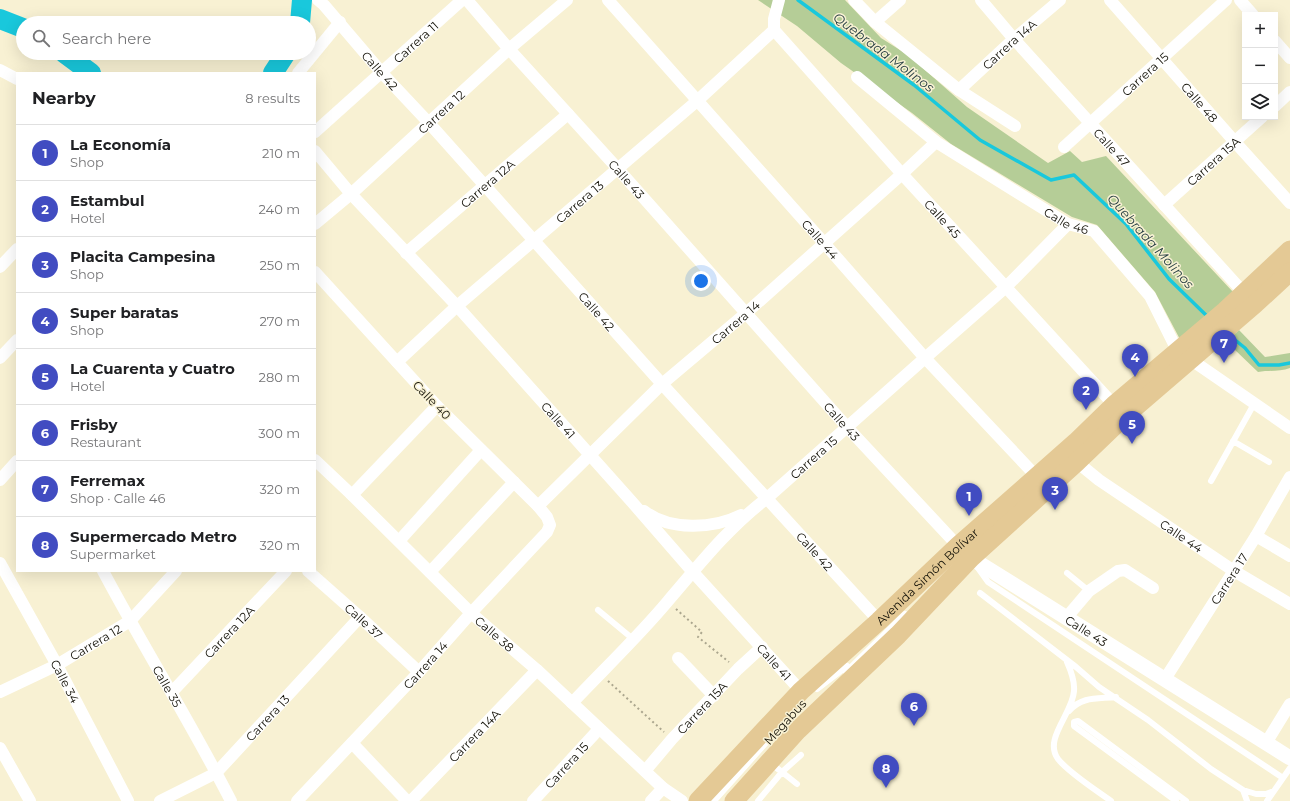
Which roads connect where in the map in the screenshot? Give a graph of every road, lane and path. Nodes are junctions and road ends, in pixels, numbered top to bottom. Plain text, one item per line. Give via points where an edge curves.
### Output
1 (462, 0) edge
2 (467, 0) edge
3 (567, 0) edge
4 (608, 0) edge
5 (854, 0) edge
6 (900, 0) edge
7 (981, 0) edge
8 (1060, 0) edge
9 (1110, 0) edge
10 (1226, 0) edge
11 (1240, 0) edge
12 (779, 1) edge
13 (324, 2) edge
14 (1250, 12) edge
15 (340, 22) junction
16 (875, 22) junction
17 (774, 30) junction
18 (1014, 39) junction
19 (1278, 44) edge
20 (509, 49) junction
21 (316, 51) edge
22 (1162, 58) junction
23 (1290, 58) edge
24 (309, 60) edge
25 (0, 70) edge
26 (299, 72) edge
27 (382, 73) junction
28 (856, 77) dead end
29 (16, 78) edge
30 (959, 90) junction
31 (1290, 92) edge
32 (697, 101) junction
33 (1278, 103) edge
34 (568, 114) junction
35 (1259, 120) edge
36 (429, 123) junction
37 (1090, 123) junction
38 (1014, 126) dead end
39 (316, 131) edge
40 (936, 142) junction
41 (1235, 142) junction
42 (1064, 147) dead end
43 (316, 152) edge
44 (618, 169) junction
45 (902, 174) junction
46 (484, 186) junction
47 (351, 194) junction
48 (1290, 203) edge
49 (1164, 205) junction
50 (316, 223) edge
51 (1068, 224) junction
52 (534, 241) junction
53 (824, 242) junction
54 (16, 250) edge
55 (1290, 250) edge
56 (406, 253) junction
57 (0, 267) edge
58 (1290, 272) edge
59 (316, 273) edge
60 (1006, 288) junction
61 (1244, 293) junction
62 (457, 306) junction
63 (745, 314) junction
64 (1231, 315) junction
65 (16, 341) edge
66 (1184, 355) junction
67 (0, 358) edge
68 (925, 358) junction
69 (396, 362) junction
70 (662, 384) junction
71 (1254, 404) junction
72 (1114, 405) junction
73 (437, 406) junction
74 (847, 427) junction
75 (1290, 428) edge
76 (1233, 440) junction
77 (481, 450) junction
78 (590, 455) junction
79 (316, 461) edge
80 (16, 462) edge
81 (1077, 462) junction
82 (1269, 462) dead end
83 (1036, 476) junction
84 (1290, 477) edge
85 (0, 480) edge
86 (1211, 481) dead end
87 (514, 482) junction
88 (352, 495) junction
89 (766, 499) junction
90 (632, 502) junction
91 (538, 506) junction
92 (749, 511) junction
93 (550, 525) joint
94 (1256, 536) junction
95 (399, 541) junction
96 (965, 552) junction
97 (1290, 556) edge
98 (0, 563) edge
99 (692, 571) junction
100 (1234, 571) junction
101 (104, 572) edge
102 (175, 572) edge
103 (285, 572) edge
104 (309, 572) edge
105 (430, 572) junction
106 (1067, 573) dead end
107 (1153, 588) dead end
108 (1089, 591) junction
109 (980, 593) dead end
110 (667, 602) junction
111 (1290, 604) edge
112 (598, 610) dead end
113 (908, 612) dead end
114 (471, 613) junction
115 (360, 617) junction
116 (1066, 618) junction
117 (130, 621) junction
118 (879, 621) junction
119 (633, 639) junction
120 (762, 647) junction
121 (865, 652) junction
122 (678, 658) dead end
123 (1067, 662) junction
124 (57, 665) junction
125 (738, 669) junction
126 (537, 670) junction
127 (419, 672) junction
128 (600, 673) junction
129 (1165, 679) junction
130 (831, 687) dead end
131 (807, 691) junction
132 (0, 692) edge
133 (172, 692) junction
134 (714, 696) junction
135 (1116, 697) junction
136 (572, 703) junction
137 (1290, 704) edge
138 (810, 709) dead end
139 (1066, 716) junction
140 (599, 729) junction
141 (776, 731) dead end
142 (672, 739) junction
143 (1266, 742) junction
144 (352, 743) junction
145 (0, 748) edge
146 (802, 755) dead end
147 (1290, 758) edge
148 (775, 767) junction
149 (1290, 768) edge
150 (645, 771) junction
151 (216, 773) junction
152 (1283, 778) junction
153 (797, 784) dead end
154 (663, 788) junction
155 (1243, 790) junction
156 (1274, 791) junction
157 (30, 801) edge
158 (128, 801) edge
159 (160, 801) edge
160 (231, 801) edge
161 (297, 801) edge
162 (407, 801) edge
163 (411, 801) edge
164 (533, 801) edge
165 (651, 801) edge
166 (682, 801) edge
167 (698, 801) edge
168 (714, 801) edge
169 (727, 801) edge
170 (734, 801) edge
171 (758, 801) edge
172 (1111, 801) edge
173 (1176, 801) edge
174 (1186, 801) edge
175 (1247, 801) edge
176 (1267, 801) edge

1 - 27 street, Carrera 11
2 - 20 street, Calle 43
3 - 20 street, Carrera 12
4 - 32 street, Calle 44
5 - 16 street
6 - 16 street
7 - 18 street, Calle 47
8 - 18 street, Carrera 14A
9 - 22 street, Calle 48
10 - 22 street, Carrera 15
11 - 14 street
12 - 17 street
13 - 15 street, Calle 42
15 - 21 street
15 - 27 street, Calle 42
16 - 30 street
17 - 32 street, Carrera 13
17 - 45 street, Calle 45
18 - 30 street, Carrera 14A
18 - 37 street, Calle 47
19 - 23 street
20 - 34 street, Calle 43
20 - 36 street, Carrera 12
22 - 37 street, Carrera 15
22 - 41 street, Calle 48
24 - 26 street
25 - 29 street
27 - 36 street, Calle 42
27 - 39 street, Carrera 11
28 - 40 street, Calle 46
30 - 38 street
31 - 33 street
32 - 44 street, Carrera 13
32 - 53 street, Calle 44
34 - 44 street, Calle 43
34 - 46 street, Carrera 12A
35 - 41 street, Carrera 15A
36 - 46 street, Calle 42
36 - 47 street, Carrera 12
37 - 42 street, Carrera 15
37 - 49 street, Calle 47
40 - 45 street, Carrera 14
40 - 51 street, Calle 46
41 - 48 street, Calle 48
41 - 49 street, Carrera 15A
43 - 47 street, Calle 41
44 - 52 street, Carrera 13
44 - 63 street, Calle 43
45 - 53 street, Carrera 14
45 - 60 street, Calle 45
46 - 52 street, Calle 42
46 - 56 street, Carrera 12A
47 - 50 street, Carrera 12
47 - 56 street, Calle 41
49 - 61 street, Calle 47
51 - 60 street, Carrera 15
51 - 66 street, Calle 46 via 1094,231 1125,266 1150,296
52 - 62 street, Carrera 13
52 - 70 street, Calle 42
53 - 63 street, Carrera 14
53 - 68 street, Calle 44
54 - 57 street
55 - 61 main road, Avenida Simón Bolívar
56 - 62 street, Calle 41
58 - 64 main road, Avenida Simón Bolívar
59 - 69 street, Calle 40
60 - 68 street, Carrera 15
60 - 72 street, Calle 45
61 - 64 main road, Avenida Simón Bolívar
62 - 69 street, Carrera 13
62 - 78 street, Calle 41
63 - 70 street, Carrera 14
63 - 74 street, Calle 43
64 - 66 main road, Avenida Simón Bolívar
65 - 67 street
66 - 71 street, Calle 46
66 - 72 main road, Avenida Simón Bolívar
66 - 81 main road, Avenida Simón Bolívar
68 - 74 street, Carrera 15
68 - 83 street, Calle 44
69 - 73 street, Calle 40
70 - 78 street, Carrera 14
70 - 89 street, Calle 42
71 - 75 street, Calle 46
71 - 76 lane
72 - 83 main road, Avenida Simón Bolívar
73 - 77 street, Calle 40
73 - 88 street
74 - 89 street, Carrera 15
74 - 96 street, Calle 43
76 - 82 lane
76 - 86 lane
77 - 87 street, Calle 40
77 - 95 street
78 - 90 street, Calle 41
78 - 91 street, Carrera 14
79 - 88 street, Calle 38
80 - 85 street
81 - 96 main road, Avenida Simón Bolívar
81 - 100 street, Calle 44 via 1099,480
83 - 96 main road, Avenida Simón Bolívar via 976,550
84 - 94 street, Carrera 17
87 - 91 street, Calle 40
87 - 105 street
88 - 95 street, Calle 38
89 - 92 street, Carrera 15
89 - 118 street, Calle 42
90 - 92 street via 653,518 690,526 730,521
90 - 99 street, Calle 41
91 - 93 street, Calle 40 via 548,517
92 - 99 street, Carrera 15
93 - 114 street, Carrera 14 via 547,532
94 - 97 street
94 - 100 street, Carrera 17
95 - 105 street, Calle 38
96 - 116 street, Calle 43
96 - 118 main road, Avenida Simón Bolívar
96 - 148 main road, Avenida Simón Bolívar via 898,635 798,730
96 - 152 lane via 988,582
98 - 124 street, Calle 34
99 - 110 street, Carrera 15
99 - 120 street, Calle 41
100 - 111 street, Calle 44
100 - 129 street, Carrera 17
101 - 117 street, Calle 35
102 - 117 street, Carrera 12
103 - 133 street, Carrera 12A
104 - 115 street, Calle 37
105 - 114 street, Calle 38
106 - 108 lane
107 - 108 street via 1125,570 1118,571
108 - 116 street
109 - 123 lane
110 - 119 street, Carrera 15
110 - 125 path via 702,632 698,637
112 - 119 lane
113 - 121 lane, Megabus
114 - 126 street, Calle 38
114 - 127 street, Carrera 14
115 - 127 street, Calle 37
115 - 151 street, Carrera 13
116 - 129 street, Calle 43
117 - 124 street, Carrera 12
117 - 133 street, Calle 35
118 - 131 main road, Avenida Simón Bolívar
119 - 128 street, Carrera 15
120 - 125 street, Carrera 15A
120 - 131 street, Calle 41
121 - 130 lane, Megabus
121 - 131 lane, Megabus
122 - 134 street
123 - 135 lane via 1098,687
123 - 139 lane via 1074,683 1074,693
124 - 132 street, Carrera 12
124 - 158 street, Calle 34
125 - 134 street, Carrera 15A
126 - 136 street, Calle 38
126 - 163 street, Carrera 14A
127 - 144 street, Carrera 14
128 - 136 street, Carrera 15
128 - 142 path
129 - 143 street, Calle 43
131 - 167 main road, Avenida Simón Bolívar
133 - 151 street, Calle 35
134 - 142 street, Carrera 15A
135 - 139 lane via 1086,699 1078,703
135 - 155 lane
136 - 140 street, Calle 38
137 - 143 street
138 - 169 lane, Megabus
139 - 172 lane via 1056,735 1054,747 1057,758
140 - 150 street, Calle 38
140 - 164 street, Carrera 15
141 - 168 lane, Megabus
142 - 150 street, Carrera 15A
143 - 147 street, Calle 43
144 - 161 street, Carrera 14
144 - 162 street
145 - 157 street
146 - 148 lane
148 - 153 lane
148 - 170 main road, Avenida Simón Bolívar
148 - 171 lane
149 - 152 lane
150 - 154 street, Calle 38
151 - 159 street, Carrera 13
151 - 160 street, Calle 35
152 - 156 lane
154 - 165 street
154 - 166 street, Calle 38
155 - 156 lane via 1256,794
155 - 175 lane
156 - 176 lane
173 - 174 lane via 1074,726 1074,722 1079,722

